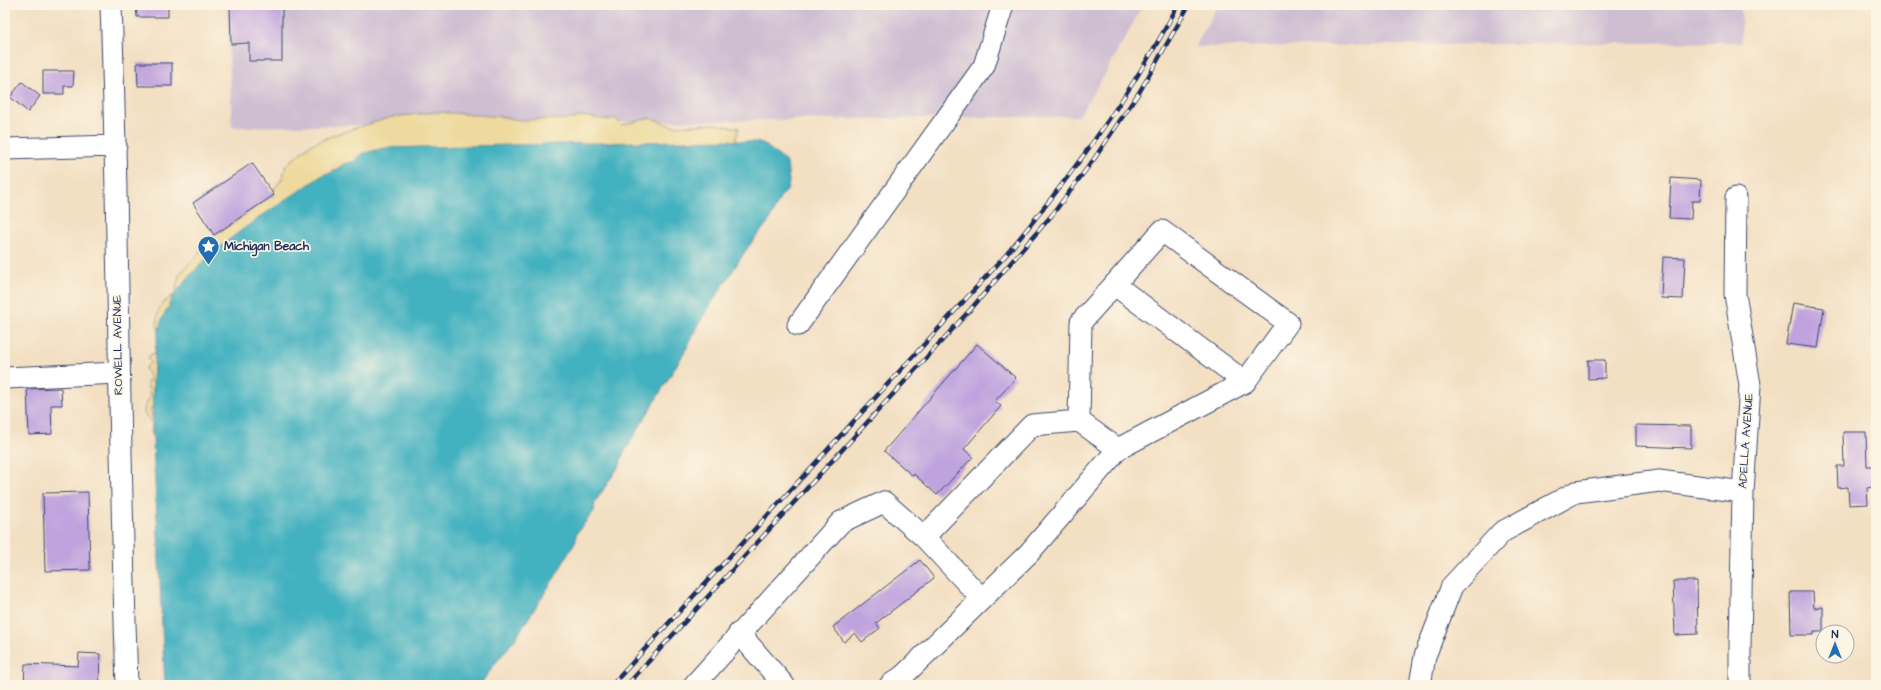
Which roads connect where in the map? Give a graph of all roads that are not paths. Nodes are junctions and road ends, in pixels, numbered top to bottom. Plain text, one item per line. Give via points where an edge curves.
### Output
1 (111, 5) edge
2 (1003, 5) edge
3 (116, 146) junction
4 (5, 149) edge
5 (1736, 198) dead end
6 (1115, 285) junction
7 (798, 325) dead end
8 (119, 373) junction
9 (5, 378) edge
10 (1245, 382) junction
11 (1079, 421) junction
12 (1118, 449) junction
13 (1743, 492) junction
14 (924, 537) junction
15 (982, 599) junction
16 (739, 633) junction
17 (127, 685) edge
18 (694, 685) edge
19 (784, 685) edge
20 (890, 685) edge
21 (1420, 685) edge
22 (1740, 685) edge

1 - 3 street, ROWELL AVENUE
2 - 7 street via 984,66
3 - 4 street
3 - 8 street, ROWELL AVENUE
5 - 13 street, ADELLA AVENUE via 1735,294 1750,384
6 - 10 street
6 - 10 street via 1162,231 1288,323
6 - 11 street via 1081,322
8 - 9 street
8 - 17 street, ROWELL AVENUE
10 - 12 street
11 - 12 street
11 - 14 street via 1032,425
12 - 15 street via 1029,553
13 - 21 street via 1659,481 1576,492 1502,532 1452,586 1425,656
13 - 22 street, ADELLA AVENUE
14 - 15 street
14 - 16 street via 884,502 841,522
15 - 20 street via 904,675
16 - 18 street
16 - 19 street

